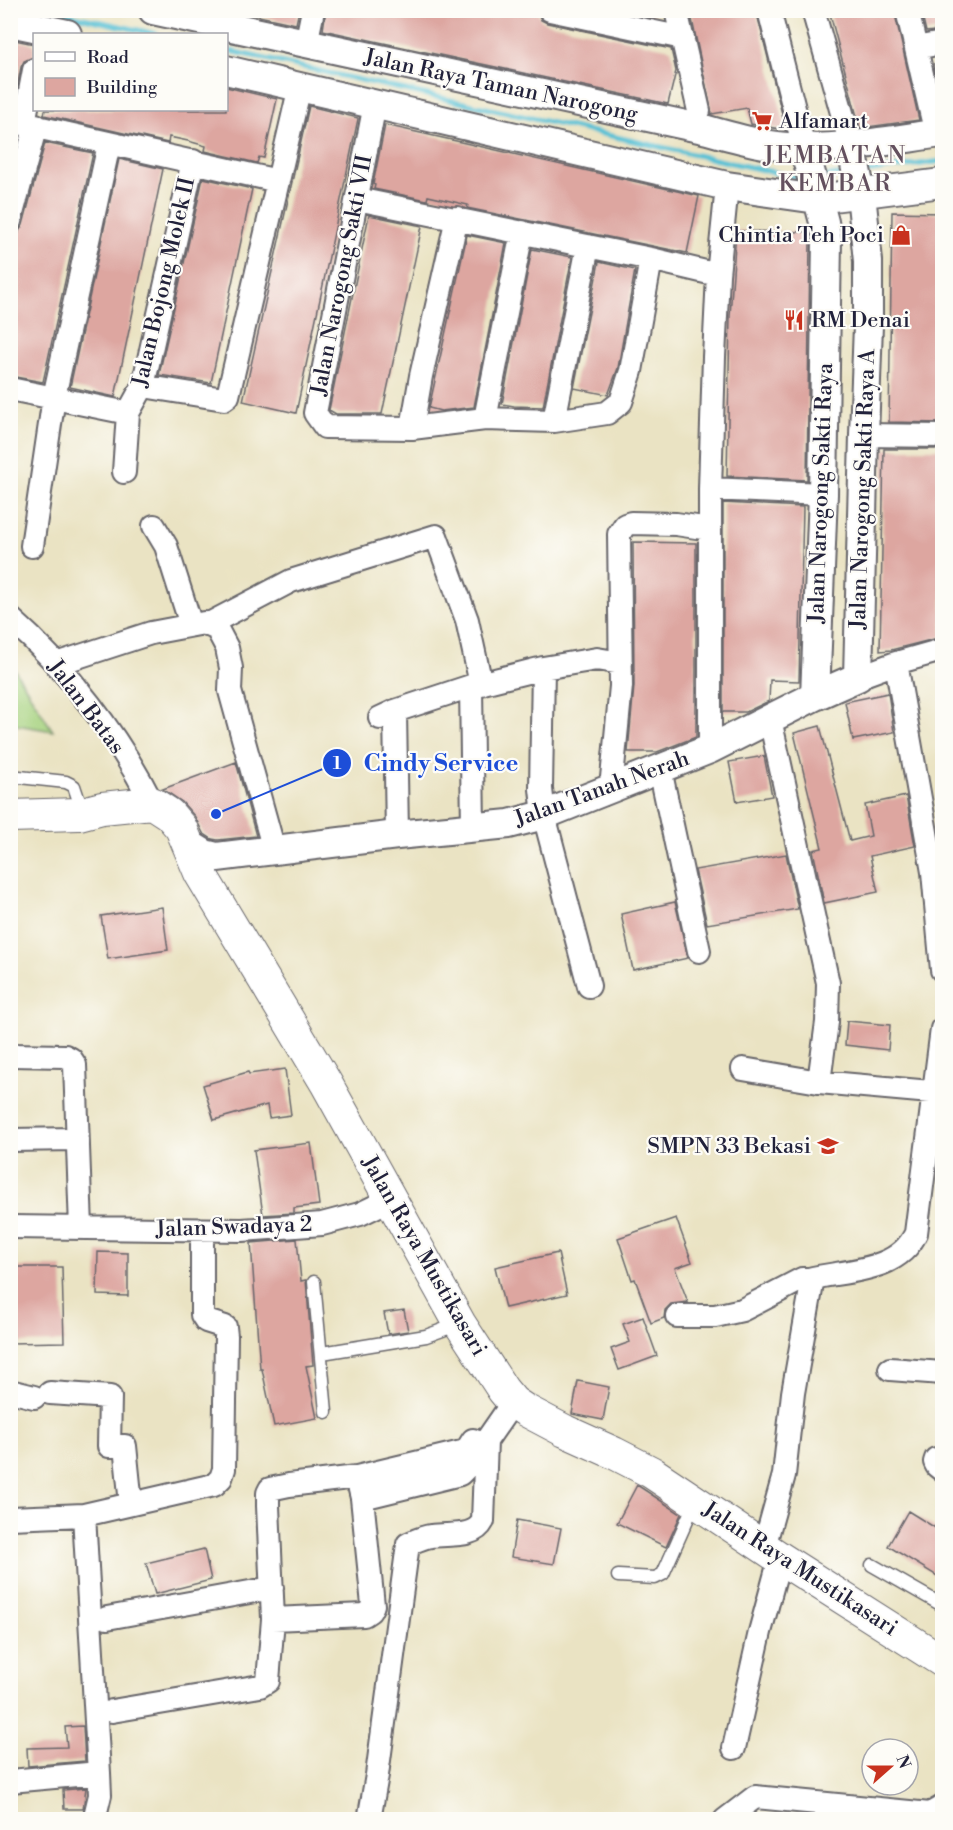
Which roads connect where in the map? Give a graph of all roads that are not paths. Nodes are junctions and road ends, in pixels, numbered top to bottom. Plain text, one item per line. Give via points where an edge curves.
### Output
1 (153, 10) edge
2 (313, 10) edge
3 (550, 10) edge
4 (676, 10) edge
5 (769, 10) edge
6 (813, 10) edge
7 (907, 10) edge
8 (10, 22) edge
9 (50, 33) edge
10 (683, 38) junction
11 (942, 43) edge
12 (306, 44) junction
13 (916, 48) junction
14 (228, 70) edge
15 (33, 74) edge
16 (300, 87) junction
17 (375, 104) junction
18 (699, 111) dead end
19 (24, 123) edge
20 (939, 134) edge
21 (109, 144) junction
22 (193, 161) junction
23 (856, 169) junction
24 (810, 173) junction
25 (278, 181) junction
26 (942, 183) edge
27 (727, 186) junction
28 (357, 199) junction
29 (457, 218) junction
30 (10, 221) edge
31 (522, 232) junction
32 (588, 246) junction
33 (651, 259) junction
34 (717, 275) junction
35 (143, 386) junction
36 (10, 389) edge
37 (54, 397) junction
38 (128, 413) junction
39 (485, 419) junction
40 (554, 421) junction
41 (412, 428) junction
42 (864, 435) junction
43 (942, 436) edge
44 (124, 472) dead end
45 (710, 489) junction
46 (823, 494) junction
47 (154, 526) dead end
48 (710, 529) junction
49 (32, 546) dead end
50 (10, 618) edge
51 (199, 625) junction
52 (942, 650) edge
53 (621, 663) junction
54 (896, 663) junction
55 (56, 664) junction
56 (543, 668) junction
57 (858, 677) junction
58 (476, 685) junction
59 (815, 696) junction
60 (770, 719) junction
61 (710, 749) junction
62 (660, 769) junction
63 (10, 776) edge
64 (611, 788) junction
65 (152, 804) junction
66 (79, 814) junction
67 (544, 815) junction
68 (10, 816) edge
69 (473, 828) junction
70 (397, 835) junction
71 (189, 844) junction
72 (274, 850) junction
73 (699, 951) dead end
74 (942, 970) edge
75 (589, 986) dead end
76 (942, 1029) edge
77 (10, 1055) edge
78 (743, 1069) dead end
79 (819, 1082) junction
80 (938, 1093) edge
81 (76, 1139) junction
82 (10, 1140) edge
83 (391, 1198) junction
84 (10, 1227) edge
85 (76, 1228) junction
86 (202, 1231) junction
87 (809, 1279) junction
88 (314, 1282) dead end
89 (677, 1316) dead end
90 (460, 1324) junction
91 (322, 1353) junction
92 (890, 1369) dead end
93 (942, 1373) edge
94 (10, 1391) edge
95 (508, 1396) junction
96 (326, 1412) dead end
97 (942, 1458) edge
98 (942, 1470) edge
99 (359, 1488) junction
100 (696, 1500) junction
101 (131, 1504) junction
102 (84, 1515) junction
103 (10, 1518) edge
104 (772, 1552) junction
105 (872, 1565) dead end
106 (618, 1576) dead end
107 (272, 1588) junction
108 (942, 1605) edge
109 (107, 1618) dead end
110 (273, 1620) junction
111 (942, 1661) edge
112 (112, 1712) dead end
113 (734, 1748) dead end
114 (99, 1773) junction
115 (10, 1781) edge
116 (942, 1806) edge
117 (788, 1810) edge
118 (872, 1814) edge
119 (94, 1820) edge
120 (369, 1820) edge
121 (725, 1820) edge

1 - 12 street, Jalan Raya Taman Narogong
2 - 12 street
3 - 10 street
4 - 10 street
5 - 24 street
6 - 23 street
7 - 13 street
8 - 9 street
10 - 18 street
11 - 13 street
12 - 24 street, Jalan Raya Taman Narogong via 780,146
13 - 20 street
14 - 16 street, Jalan Raya Taman Narogong
15 - 19 street
16 - 17 street, Jalan Raya Taman Narogong
16 - 25 street
17 - 27 street, Jalan Raya Taman Narogong
17 - 28 street, Jalan Narogong Sakti VII
19 - 21 street
19 - 30 street
20 - 23 street
21 - 22 street
21 - 37 street
22 - 25 street
22 - 35 street, Jalan Bojong Molek II
23 - 24 street
23 - 24 street, Jalan Raya Taman Narogong
23 - 26 street
23 - 42 street, Jalan Narogong Sakti Raya A via 868,261
24 - 27 street, Jalan Raya Taman Narogong
24 - 46 street, Jalan Narogong Sakti Raya via 827,240
25 - 35 street via 228,396 224,399
27 - 34 street
28 - 29 street
28 - 41 street, Jalan Narogong Sakti VII via 315,413 325,427
29 - 31 street
29 - 41 street
31 - 32 street
31 - 39 street
32 - 33 street
32 - 40 street
33 - 34 street
33 - 40 street, Jalan Narogong Sakti VII via 631,371 621,402 608,413
34 - 45 street
35 - 38 street, Jalan Bojong Molek II
36 - 37 street
37 - 38 street
37 - 49 street
38 - 44 street, Jalan Bojong Molek II
39 - 40 street, Jalan Narogong Sakti VII
39 - 41 street, Jalan Narogong Sakti VII
42 - 43 street
42 - 57 street, Jalan Narogong Sakti Raya A
45 - 46 street
45 - 48 street
46 - 59 street, Jalan Narogong Sakti Raya
47 - 51 street
48 - 53 street via 631,523 619,534
48 - 61 street
50 - 55 street, Jalan Batas
51 - 55 street via 151,633
51 - 58 street via 291,581 436,536 467,620
51 - 72 street via 217,629 227,648 230,691
52 - 54 street
53 - 56 street via 597,659
53 - 64 street
54 - 57 street
54 - 74 street via 933,872
55 - 65 street, Jalan Batas via 102,723
56 - 58 street
56 - 67 street
57 - 59 street, Jalan Tanah Nerah
58 - 69 street
58 - 70 street via 387,715
59 - 60 street, Jalan Tanah Nerah
60 - 61 street, Jalan Tanah Nerah
60 - 79 street via 828,983
61 - 62 street, Jalan Tanah Nerah
62 - 64 street, Jalan Tanah Nerah
62 - 73 street
63 - 66 lane via 74,786
64 - 67 street, Jalan Tanah Nerah
65 - 66 main road
65 - 71 main road, Jalan Raya Mustikasari via 169,814
66 - 68 main road
67 - 69 street, Jalan Tanah Nerah
67 - 75 street
69 - 70 street, Jalan Tanah Nerah
70 - 72 street, Jalan Tanah Nerah
71 - 72 street, Jalan Tanah Nerah via 217,857
71 - 83 main road, Jalan Raya Mustikasari via 200,873
76 - 80 street
77 - 81 street via 71,1059 75,1065
78 - 79 street
79 - 80 street
80 - 87 street via 913,1239 901,1253 882,1264
81 - 82 street
81 - 85 street
83 - 86 street, Jalan Swadaya 2 via 360,1214 322,1224
83 - 90 main road, Jalan Raya Mustikasari
84 - 85 street, Jalan Swadaya 2
85 - 86 street, Jalan Swadaya 2
86 - 101 street via 202,1315 206,1321 225,1326 226,1336 224,1469 214,1485
87 - 89 street via 742,1310 715,1316
87 - 104 street via 812,1284
88 - 91 lane
90 - 91 lane via 426,1336
90 - 95 main road, Jalan Raya Mustikasari
91 - 96 lane
92 - 93 street
94 - 101 street via 110,1397 109,1446 125,1446
95 - 99 street via 466,1451
95 - 100 main road, Jalan Raya Mustikasari via 565,1431 633,1461
95 - 120 street via 486,1441 483,1521 479,1528 428,1536 408,1544
97 - 98 street via 935,1462
99 - 107 street via 289,1485 269,1490
99 - 110 street via 373,1605 370,1611 364,1615
100 - 104 main road, Jalan Raya Mustikasari
100 - 106 lane via 663,1574 655,1578
101 - 102 street
102 - 103 street
102 - 114 street
104 - 111 main road, Jalan Raya Mustikasari
104 - 113 street via 760,1632
105 - 108 lane
107 - 109 street
107 - 110 street
110 - 112 street via 266,1683
114 - 115 street
114 - 119 street via 100,1795
116 - 118 street via 930,1814
117 - 118 street
117 - 121 street via 755,1797

